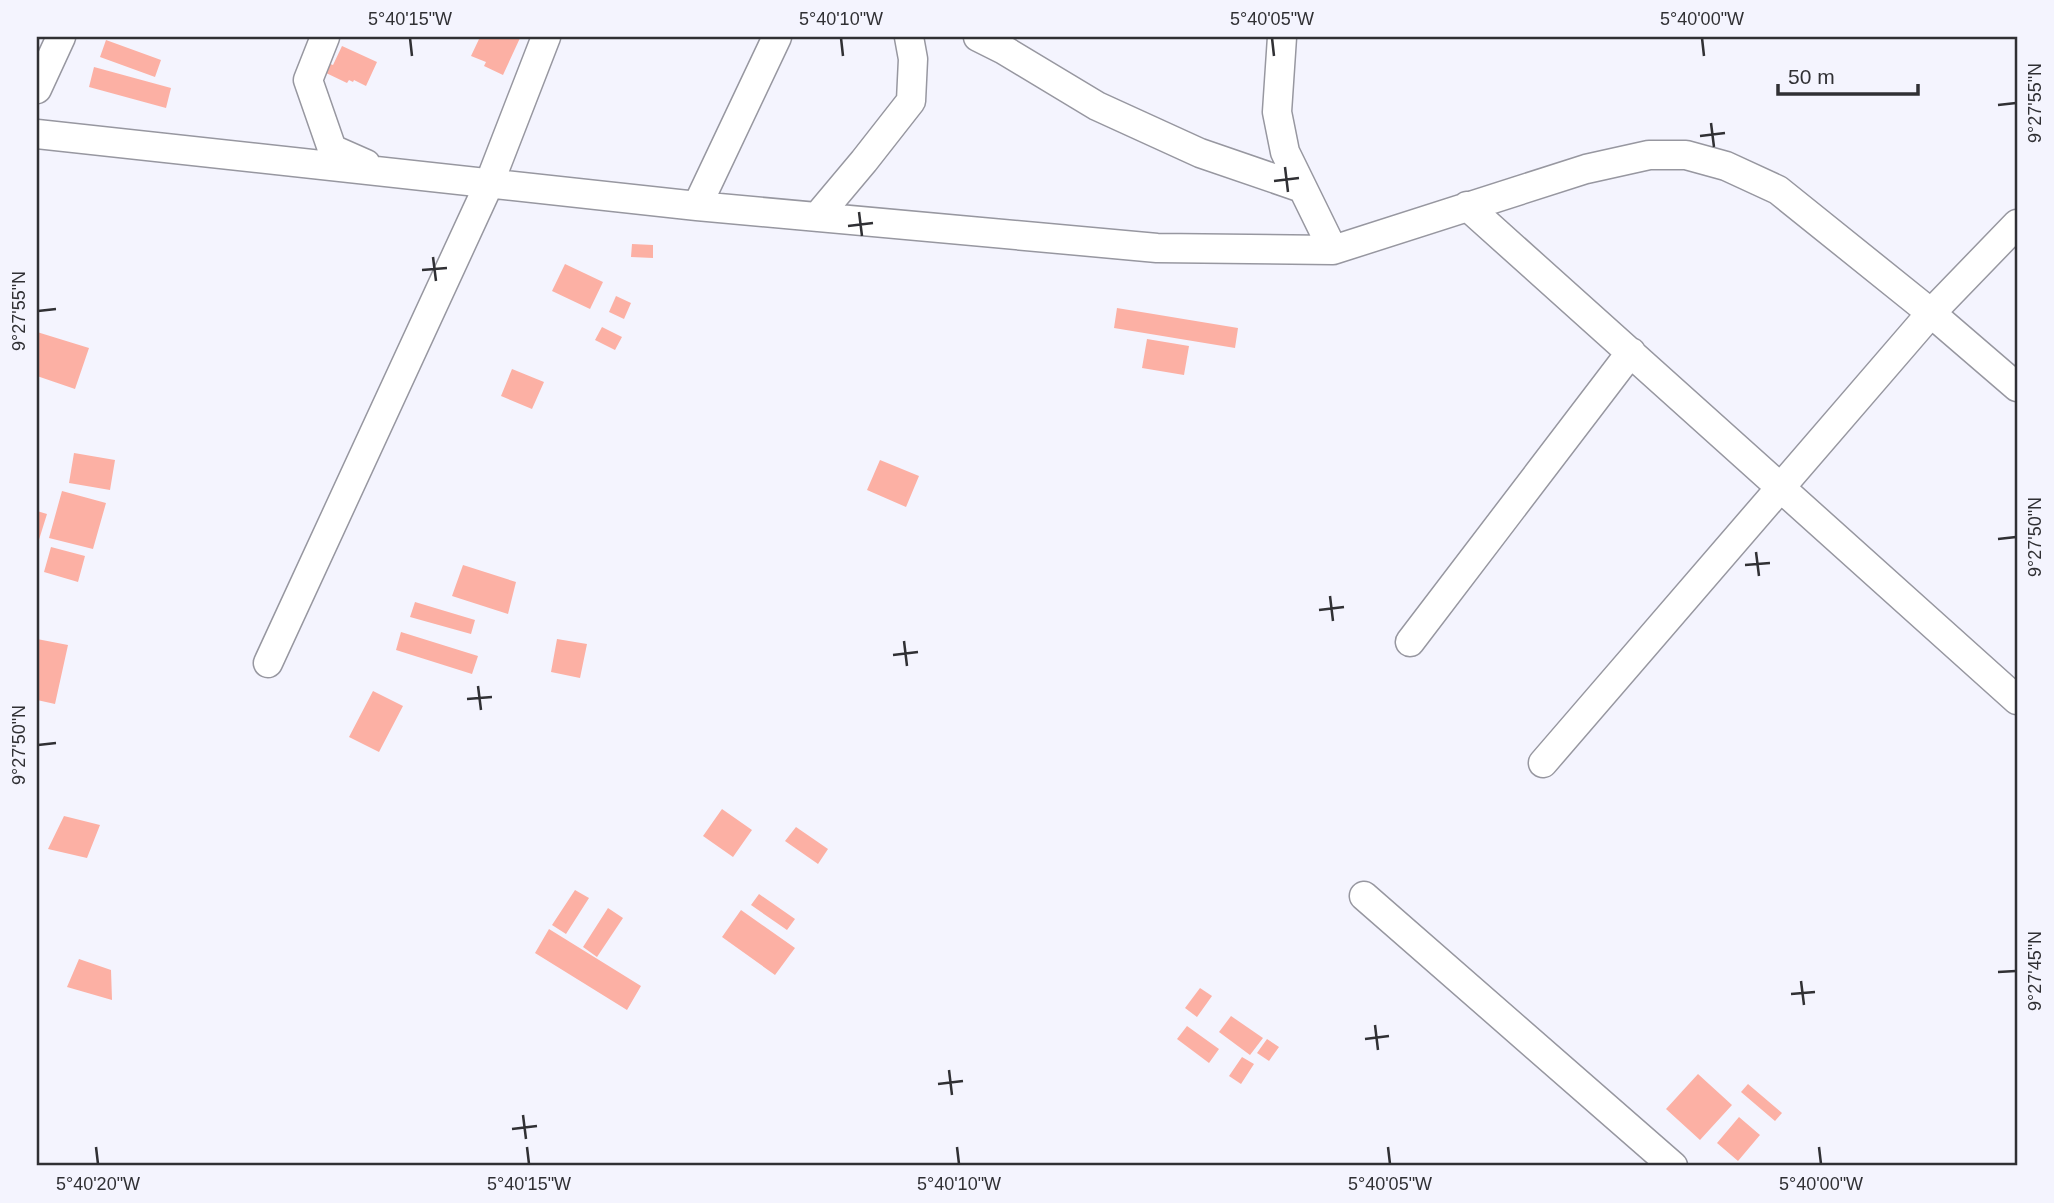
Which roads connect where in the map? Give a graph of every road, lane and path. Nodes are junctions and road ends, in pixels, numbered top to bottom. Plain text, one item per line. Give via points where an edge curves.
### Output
1 (61, 37) edge
2 (325, 37) edge
3 (547, 37) edge
4 (777, 37) edge
5 (909, 37) edge
6 (978, 37) edge
7 (1282, 37) edge
8 (37, 89) edge
9 (37, 134) edge
10 (384, 173) junction
11 (489, 184) junction
12 (1302, 188) junction
13 (697, 206) junction
14 (1467, 206) junction
15 (817, 217) junction
16 (2017, 224) edge
17 (1333, 250) junction
18 (1931, 313) junction
19 (1631, 352) junction
20 (2017, 387) edge
21 (1782, 487) junction
22 (1410, 642) dead end
23 (268, 663) dead end
24 (2017, 700) edge
25 (1543, 764) dead end
26 (1364, 896) dead end
27 (1674, 1166) edge

1 - 8 street
2 - 10 street via 308,80 332,149
3 - 11 street
4 - 13 street
5 - 15 street via 911,101
6 - 12 street via 1097,106 1200,153
7 - 12 street via 1277,112 1285,152
9 - 10 street
10 - 11 street
11 - 13 street
11 - 23 street
12 - 17 street
13 - 15 street
14 - 17 street
14 - 18 street via 1586,169 1648,155 1686,155 1726,166 1778,190
14 - 19 street
15 - 17 street via 1157,248
16 - 18 street
18 - 20 street
18 - 21 street
19 - 21 street
19 - 22 street
21 - 24 street
21 - 25 street
26 - 27 street

